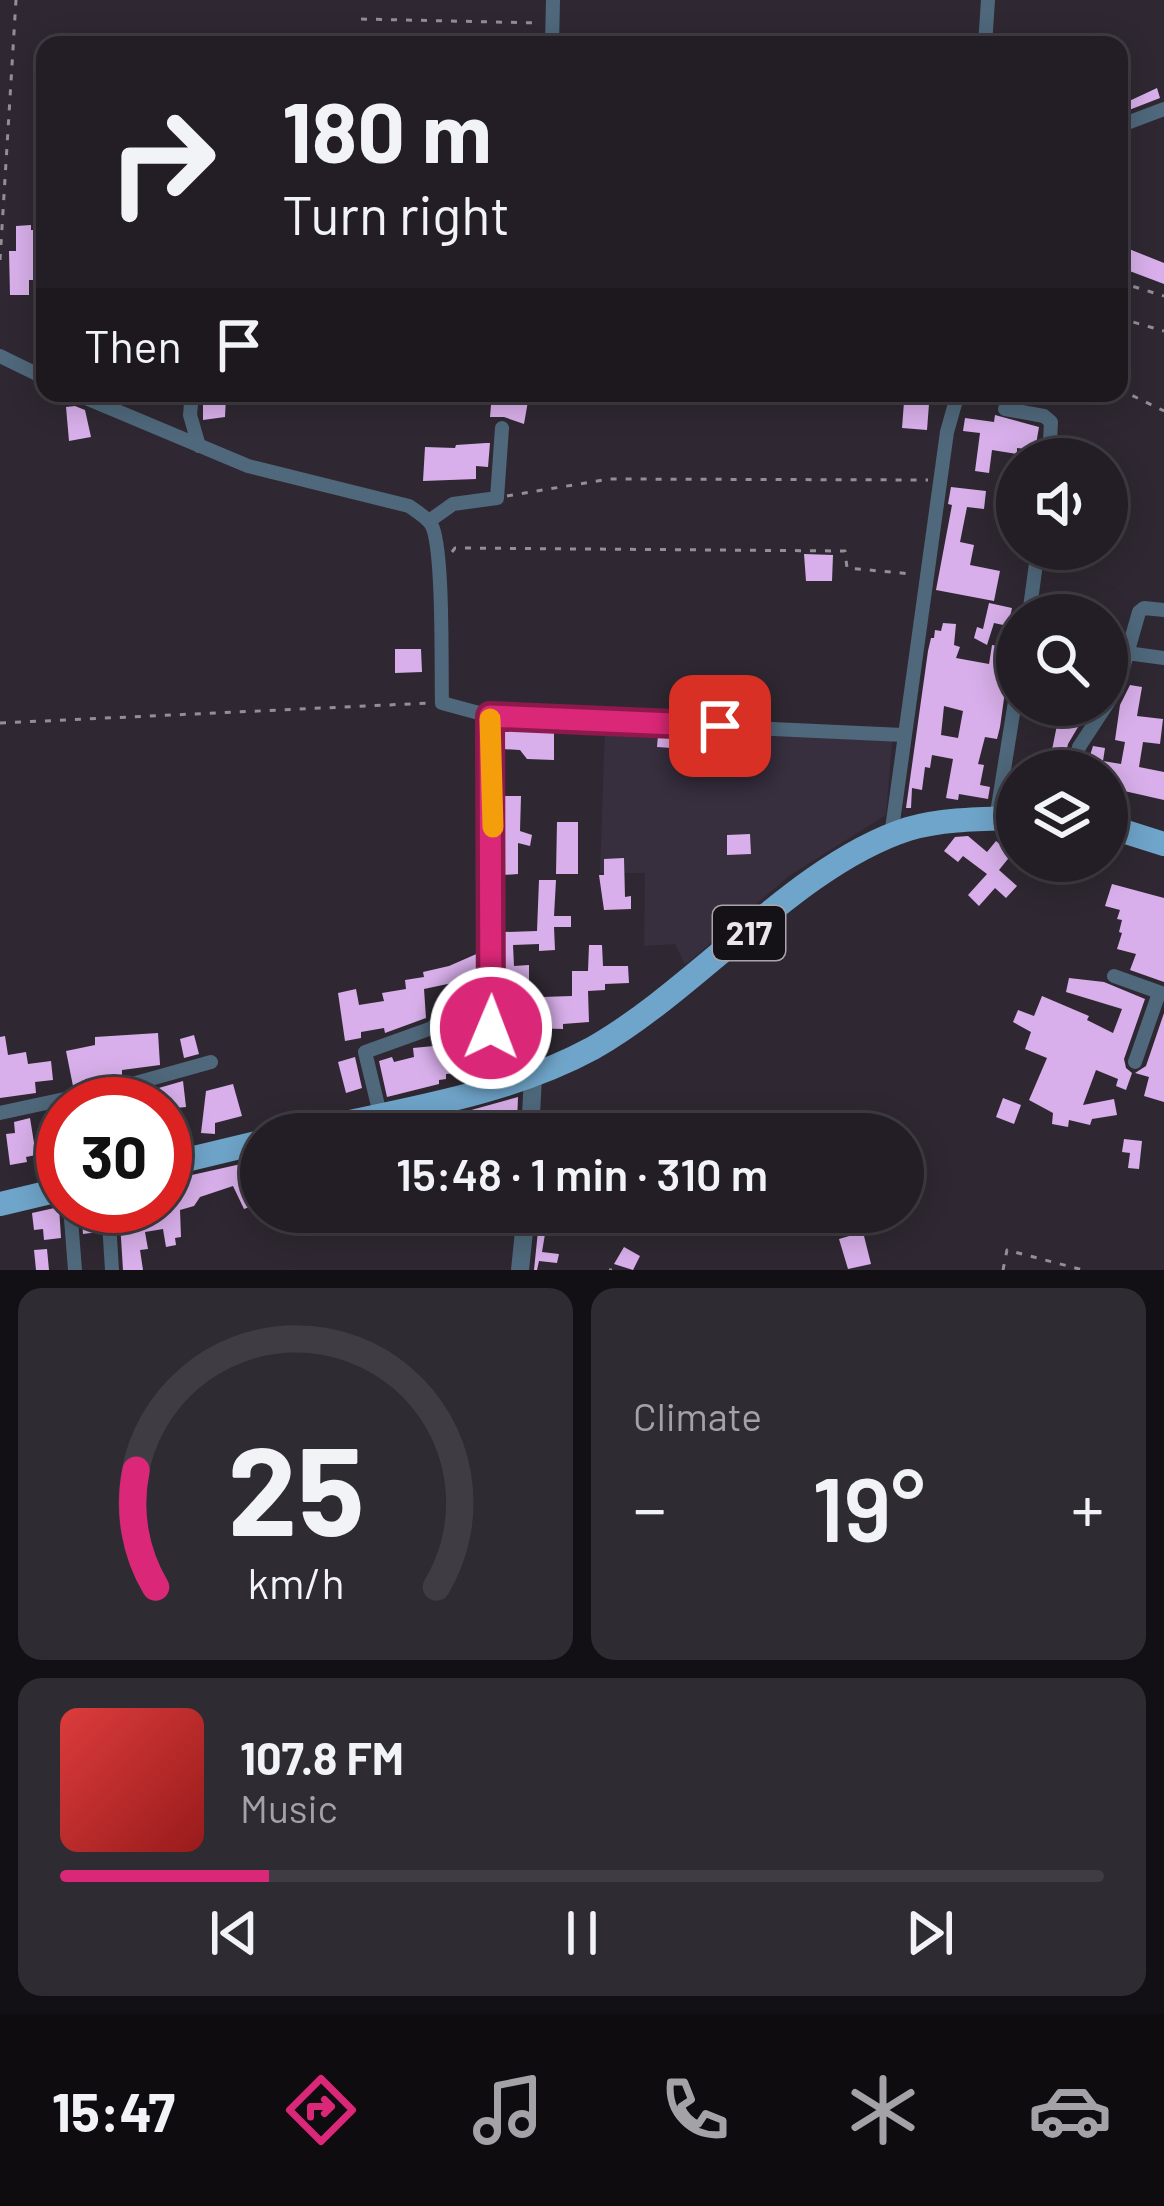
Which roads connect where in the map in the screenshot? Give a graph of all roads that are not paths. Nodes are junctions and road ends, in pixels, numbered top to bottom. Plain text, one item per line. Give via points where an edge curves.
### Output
1 (553, 0) edge
2 (988, 0) edge
3 (552, 36) edge
4 (986, 36) edge
5 (1164, 109) edge
6 (1128, 123) edge
7 (0, 356) edge
8 (36, 374) edge
9 (95, 402) edge
10 (191, 402) edge
11 (955, 402) edge
12 (1005, 409) dead end
13 (502, 428) dead end
14 (1050, 438) edge
15 (199, 446) junction
16 (429, 520) junction
17 (1164, 610) edge
18 (1128, 650) edge
19 (1128, 653) edge
20 (1164, 658) edge
21 (490, 716) junction
22 (903, 735) junction
23 (996, 820) edge
24 (1128, 832) edge
25 (891, 836) junction
26 (1164, 843) edge
27 (1114, 976) dead end
28 (1162, 993) edge
29 (491, 1003) junction
30 (211, 1062) dead end
31 (1135, 1062) dead end
32 (533, 1076) junction
33 (494, 1087) junction
34 (0, 1113) edge
35 (380, 1113) edge
36 (384, 1113) edge
37 (531, 1113) edge
38 (240, 1147) edge
39 (192, 1159) edge
40 (36, 1195) edge
41 (0, 1204) edge
42 (72, 1233) edge
43 (110, 1233) edge
44 (524, 1233) edge
45 (75, 1270) edge
46 (112, 1270) edge
47 (520, 1270) edge

1 - 3 street
2 - 4 street
5 - 6 street
7 - 8 street
9 - 15 street
10 - 15 street
11 - 22 street
12 - 14 street via 1044,416
13 - 16 street via 497,498 453,504
15 - 16 street via 409,506
16 - 21 street via 442,703
17 - 18 street via 1139,612
19 - 20 street
21 - 22 street
21 - 29 street
22 - 25 street
23 - 25 main road, 217
24 - 26 main road
25 - 32 main road, 217 via 797,894 624,1029
27 - 28 street
28 - 31 street
29 - 33 street
29 - 35 street via 365,1052
30 - 34 street
32 - 33 main road, 217
32 - 37 street
33 - 36 main road, 217
38 - 39 main road
40 - 41 main road
42 - 45 street
43 - 46 street
44 - 47 street

